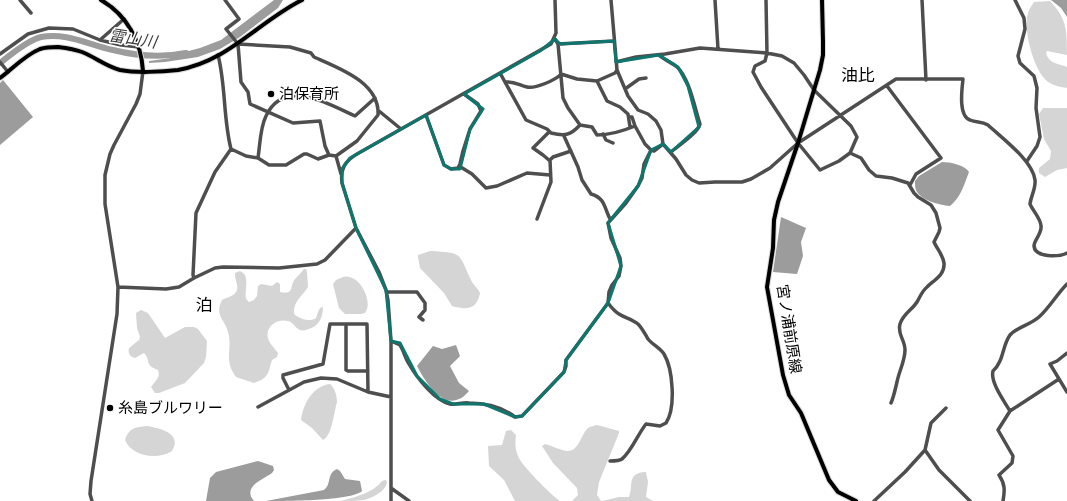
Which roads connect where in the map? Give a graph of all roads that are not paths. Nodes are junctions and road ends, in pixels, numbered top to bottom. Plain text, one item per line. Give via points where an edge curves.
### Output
1 (20, 0) edge
2 (101, 0) edge
3 (225, 0) edge
4 (302, 0) edge
5 (555, 0) edge
6 (611, 0) edge
7 (715, 0) edge
8 (766, 0) edge
9 (822, 0) edge
10 (922, 0) edge
11 (1015, 0) edge
12 (30, 14) dead end
13 (124, 19) junction
14 (555, 39) junction
15 (100, 40) junction
16 (614, 41) junction
17 (237, 43) junction
18 (558, 44) junction
19 (140, 48) junction
20 (718, 49) junction
21 (767, 53) junction
22 (0, 54) edge
23 (218, 55) junction
24 (659, 55) junction
25 (0, 62) edge
26 (616, 62) junction
27 (617, 70) junction
28 (144, 71) junction
29 (8, 72) junction
30 (500, 73) junction
31 (561, 74) junction
32 (0, 78) edge
33 (646, 78) dead end
34 (926, 80) junction
35 (597, 81) junction
36 (506, 82) junction
37 (887, 86) junction
38 (625, 89) junction
39 (814, 90) junction
40 (464, 94) junction
41 (375, 98) junction
42 (638, 110) junction
43 (379, 111) junction
44 (268, 112) junction
45 (426, 115) junction
46 (840, 115) junction
47 (630, 117) junction
48 (580, 126) junction
49 (635, 126) junction
50 (630, 127) junction
51 (401, 129) junction
52 (550, 132) junction
53 (603, 134) junction
54 (564, 136) junction
55 (613, 143) dead end
56 (798, 143) junction
57 (663, 144) junction
58 (231, 149) junction
59 (651, 150) junction
60 (572, 151) junction
61 (671, 152) junction
62 (850, 153) junction
63 (329, 155) junction
64 (336, 156) junction
65 (258, 158) junction
66 (550, 161) junction
67 (1027, 161) junction
68 (459, 166) junction
69 (341, 174) junction
70 (550, 176) junction
71 (910, 185) junction
72 (537, 219) dead end
73 (610, 219) junction
74 (356, 228) junction
75 (1067, 253) edge
76 (194, 278) junction
77 (1067, 284) edge
78 (118, 287) junction
79 (387, 292) junction
80 (608, 303) junction
81 (423, 320) dead end
82 (346, 324) junction
83 (391, 341) junction
84 (1067, 353) edge
85 (368, 371) junction
86 (1059, 379) junction
87 (289, 390) junction
88 (368, 392) junction
89 (1067, 392) edge
90 (391, 397) junction
91 (891, 403) dead end
92 (258, 407) dead end
93 (946, 408) dead end
94 (1010, 411) junction
95 (925, 450) junction
96 (610, 461) dead end
97 (391, 488) junction
98 (92, 501) edge
99 (391, 501) edge
100 (409, 501) edge
101 (854, 501) edge
102 (874, 501) edge
103 (970, 501) edge
104 (1003, 501) edge

1 - 12 street
2 - 13 main road
3 - 17 street via 240,19 226,29
4 - 17 main road
5 - 14 street
6 - 16 street
7 - 20 street
8 - 21 street
9 - 39 main road, 宮ノ浦前原線 via 823,55
10 - 34 street
11 - 67 street via 1022,13 1025,29 1018,56 1020,63 1034,76 1037,88 1036,108 1040,137
13 - 15 street
13 - 19 main road
14 - 18 street
14 - 30 street via 540,51
15 - 19 street
15 - 22 street via 73,29 49,28 28,34
16 - 18 street
16 - 26 street
17 - 23 main road
17 - 41 street via 290,47 311,53 314,57 356,76
17 - 44 street via 241,82 248,92 250,104
18 - 31 street
19 - 28 main road
20 - 21 street
20 - 24 street via 700,48
21 - 39 street via 782,56 794,63
21 - 56 street via 765,61 755,66 753,72
23 - 28 main road via 177,70
23 - 58 street
24 - 26 street
24 - 61 street via 678,67 684,76 700,124
25 - 29 street
26 - 27 street
27 - 35 street via 615,74
27 - 38 street
28 - 29 main road via 120,70 82,52 50,47 40,49
28 - 78 street via 140,94 110,154 105,175 105,204
29 - 32 main road
30 - 36 street
30 - 40 street
31 - 35 street
31 - 36 street via 533,88 512,81
31 - 48 street via 563,98
33 - 38 street
34 - 37 street via 896,79
34 - 67 street via 963,79 962,100 966,118 988,125
35 - 47 street via 606,101 620,107
36 - 52 street via 526,120
37 - 46 street
37 - 71 street via 941,158 916,174
38 - 42 street
39 - 46 street
39 - 56 main road, 宮ノ浦前原線
40 - 45 street
40 - 68 street via 478,104 481,111 470,129
41 - 43 street
41 - 44 street via 355,116 302,95 288,96 280,100
42 - 47 street
42 - 57 street via 648,114 656,122 661,130
43 - 51 street
43 - 64 street via 358,140
44 - 63 street via 293,123 320,121
44 - 65 street
45 - 51 street
45 - 68 street via 444,165 451,169
46 - 56 street
46 - 62 street via 857,137
47 - 49 street
47 - 50 street
48 - 53 street via 592,127 598,135
48 - 54 street
49 - 50 street
49 - 59 street
50 - 53 street via 617,133
51 - 69 street via 350,158
52 - 54 street
52 - 66 street via 533,148
53 - 55 street via 606,140
54 - 60 street
56 - 61 street via 770,168 742,182 699,183 686,175
56 - 62 street via 820,170
56 - 101 main road, 宮ノ浦前原線 via 774,220 767,287 769,301 789,395 801,413 829,480 838,492
57 - 59 street via 654,151
57 - 61 street
58 - 65 street
58 - 76 street via 215,172 196,213
59 - 73 street via 638,186
60 - 66 street via 553,157
60 - 73 street via 582,180 591,194 599,196 602,200
62 - 71 street via 861,158 876,176 899,180
63 - 64 street
63 - 65 street via 318,159 304,154 284,166 269,165
64 - 69 street
66 - 70 street
67 - 75 street via 1035,180 1030,204 1042,227 1034,248 1049,256
68 - 70 street via 472,174 486,188 528,174
69 - 74 street
70 - 72 street via 551,182
71 - 91 street via 914,193 931,205 936,213 940,228 934,242 944,265 942,273 922,291 901,322 899,331 904,343 904,358
73 - 80 street via 610,232 621,266 619,276 609,292
74 - 76 street via 325,260 317,264 279,268 223,267
74 - 79 street
76 - 78 street via 178,287 166,289
77 - 94 street via 1038,318 1011,334 1001,360 992,373
78 - 98 street via 116,324 91,481
79 - 81 street via 417,292 425,303 424,310 419,316
79 - 83 street
80 - 83 street via 566,360 564,372 520,418 484,404 453,404 440,399 417,376 400,344
80 - 96 street via 619,314 638,324 664,355 672,396 671,410 666,423 660,426 646,424 622,459
82 - 85 street via 367,324
82 - 85 street via 346,370
82 - 87 street via 330,324 322,365 282,376
83 - 90 street
84 - 86 street via 1050,364
85 - 88 street
86 - 89 street
86 - 94 street
87 - 88 street via 311,380 328,378 337,379
87 - 92 street
88 - 90 street
90 - 97 street
93 - 95 street via 931,423
94 - 104 street via 998,430 1013,456 1012,463 999,475 1004,482
95 - 102 street
95 - 103 street via 939,470
97 - 99 street
97 - 100 street

